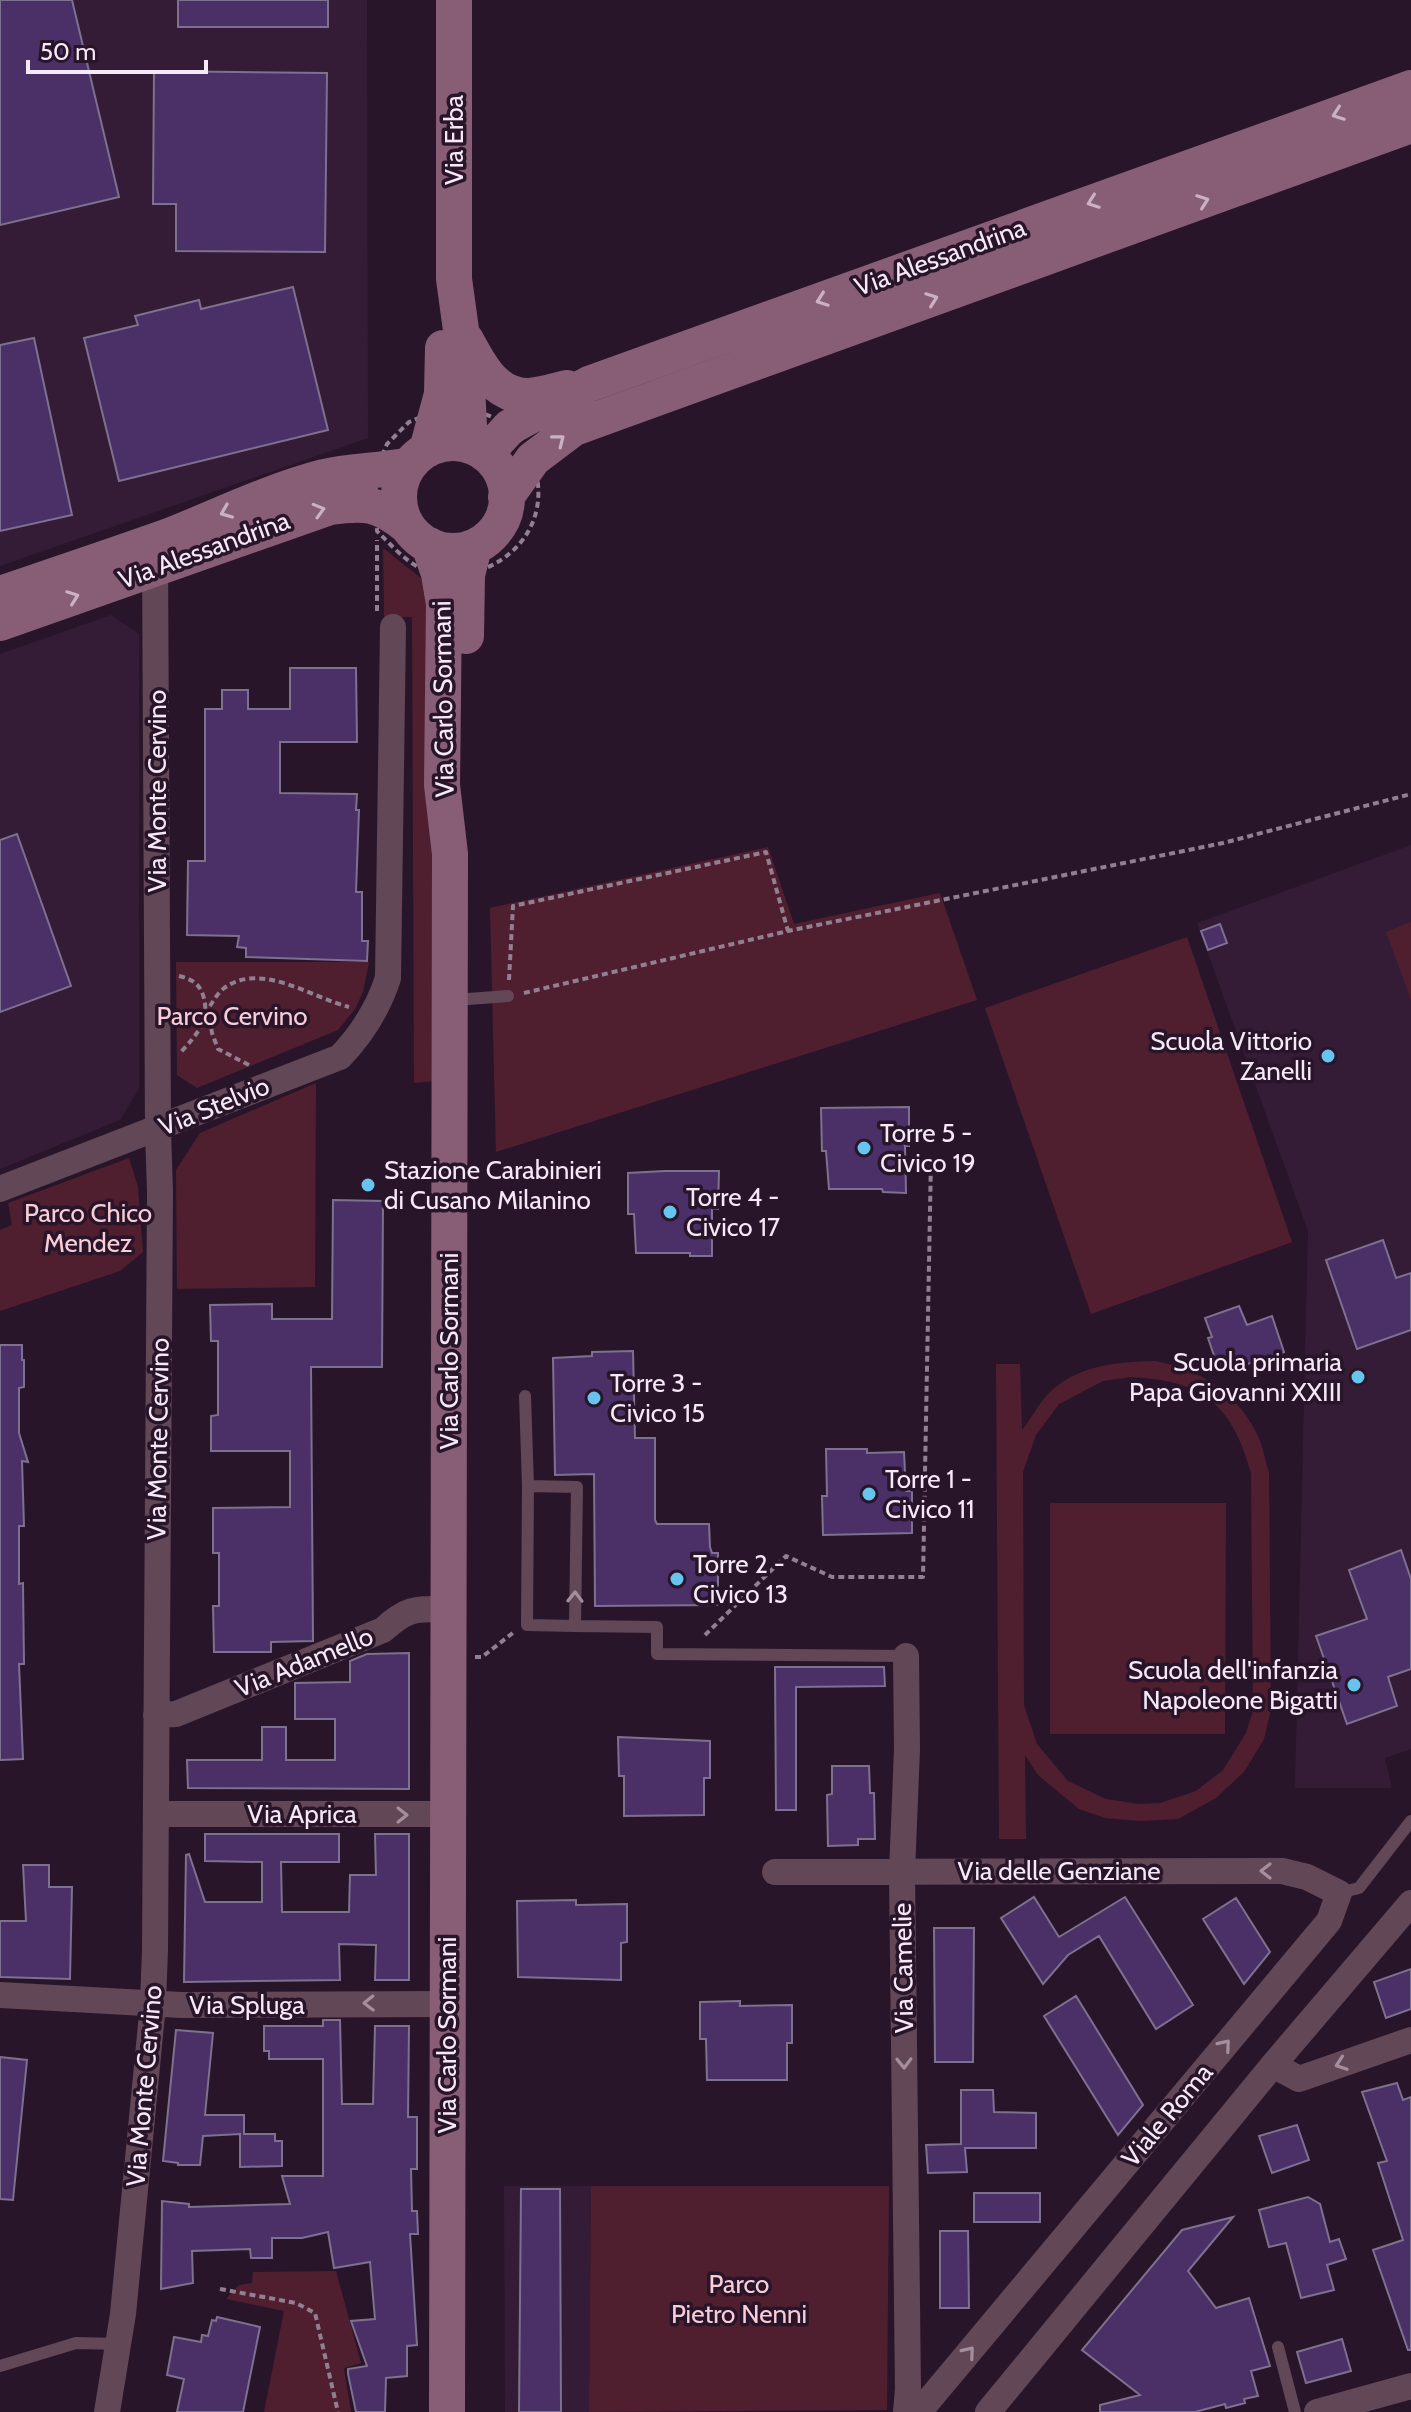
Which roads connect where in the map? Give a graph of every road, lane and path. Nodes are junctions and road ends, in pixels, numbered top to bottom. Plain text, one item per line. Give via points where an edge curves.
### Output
1 (454, 0) edge
2 (1411, 88) edge
3 (1411, 125) edge
4 (454, 279) junction
5 (461, 331) junction
6 (589, 384) junction
7 (452, 409) junction
8 (510, 427) junction
9 (478, 450) junction
10 (533, 459) junction
11 (506, 497) junction
12 (418, 519) junction
13 (161, 552) junction
14 (0, 594) edge
15 (0, 623) edge
16 (393, 627) joint
17 (1411, 794) edge
18 (788, 931) junction
19 (158, 975) junction
20 (388, 978) joint
21 (508, 996) junction
22 (450, 1000) junction
23 (208, 1009) junction
24 (374, 1011) junction
25 (158, 1057) junction
26 (267, 1084) junction
27 (158, 1130) junction
28 (931, 1159) dead end
29 (0, 1189) edge
30 (525, 1396) dead end
31 (528, 1486) junction
32 (448, 1609) junction
33 (527, 1625) junction
34 (575, 1626) junction
35 (687, 1654) junction
36 (906, 1656) joint
37 (448, 1657) junction
38 (156, 1715) junction
39 (156, 1814) junction
40 (448, 1814) junction
41 (1411, 1821) edge
42 (775, 1872) dead end
43 (902, 1873) junction
44 (1339, 1893) junction
45 (1411, 1903) edge
46 (0, 1995) edge
47 (153, 2004) junction
48 (447, 2004) junction
49 (1411, 2040) edge
50 (1273, 2065) junction
51 (220, 2289) dead end
52 (119, 2344) junction
53 (1278, 2347) dead end
54 (0, 2366) edge
55 (1411, 2386) edge
56 (107, 2412) edge
57 (338, 2412) edge
58 (447, 2412) edge
59 (906, 2412) edge
60 (919, 2412) edge
61 (988, 2412) edge
62 (1295, 2412) edge
63 (1317, 2412) edge

1 - 4 street, Via Erba
2 -> 6 street, Via Alessandrina
10 -> 3 street, Via Alessandrina via 574,428
4 - 5 street, Via Erba
4 - 7 street, Via Erba via 443,329 442,394
5 - 6 street via 484,374 504,390 528,396
5 - 7 street, Via Erba via 466,366
6 - 8 street, Via Alessandrina
7 - 8 path via 490,415
7 - 9 street, Via Erba
7 - 12 street, Via Erba
7 - 12 path via 409,422 387,444
8 - 9 street, Via Alessandrina
8 - 10 path
9 - 11 street via 496,465
9 - 12 street, Via Alessandrina via 454,443
10 - 11 street, Via Alessandrina
10 - 12 path via 539,484 536,516 522,544 497,564
11 - 12 street, Via Alessandrina via 497,528 484,541
12 - 12 path via 412,563
12 - 13 street, Via Alessandrina via 349,473 273,493
12 - 16 path via 377,610 380,624
12 - 22 street, Via Carlo Sormani via 465,725 450,854
13 - 14 street, Via Alessandrina
15 -> 13 street, Via Alessandrina
13 - 19 street, Via Monte Cervino
16 - 20 street, Via Carlo Sormani
17 - 18 path via 1223,843
18 - 21 path
18 - 21 path via 766,852 513,906
19 - 23 path via 191,979 201,988
19 - 25 street, Via Monte Cervino
20 - 24 street, Via Stelvio
21 - 22 lane
22 - 32 street, Via Carlo Sormani
23 - 24 path via 221,990 240,980 260,980
23 - 25 path via 198,1033 176,1058
23 - 26 path via 218,1049 251,1066
24 - 26 street, Via Stelvio via 340,1057
25 - 27 street, Via Monte Cervino
26 - 27 street, Via Stelvio
27 - 29 street, Via Stelvio
27 - 38 street, Via Monte Cervino
28 - 35 path via 923,1577 832,1577 786,1556
30 - 31 lane
31 - 33 lane
34 -> 31 lane via 577,1487
32 - 37 street, Via Carlo Sormani
32 - 38 street, Via Adamello via 411,1610 383,1630 176,1714
33 - 34 lane
33 - 37 path via 482,1657
34 - 35 lane, Via Camelie via 657,1627 657,1654
35 - 36 lane, Via Camelie
36 - 43 street, Via Camelie
37 - 40 street, Via Carlo Sormani
38 - 39 street, Via Monte Cervino
39 -> 40 street, Via Aprica
39 - 47 street, Via Monte Cervino
40 - 48 street, Via Carlo Sormani
41 - 44 lane via 1359,1888
42 - 43 street, Via delle Genziane
44 -> 43 street, Via delle Genziane via 1282,1871
43 -> 59 street, Via Camelie
60 -> 44 street, Viale Roma via 1329,1921
45 - 50 street, Viale Roma
46 - 47 street, Via Spluga
48 -> 47 street, Via Spluga
47 - 52 street, Via Monte Cervino
48 - 58 street, Via Carlo Sormani
49 -> 50 street via 1299,2079
50 - 61 street, Viale Roma
51 - 57 path via 296,2303 315,2313
52 - 54 lane via 76,2343
52 - 56 street, Via Monte Cervino
53 - 62 lane
55 - 63 street

